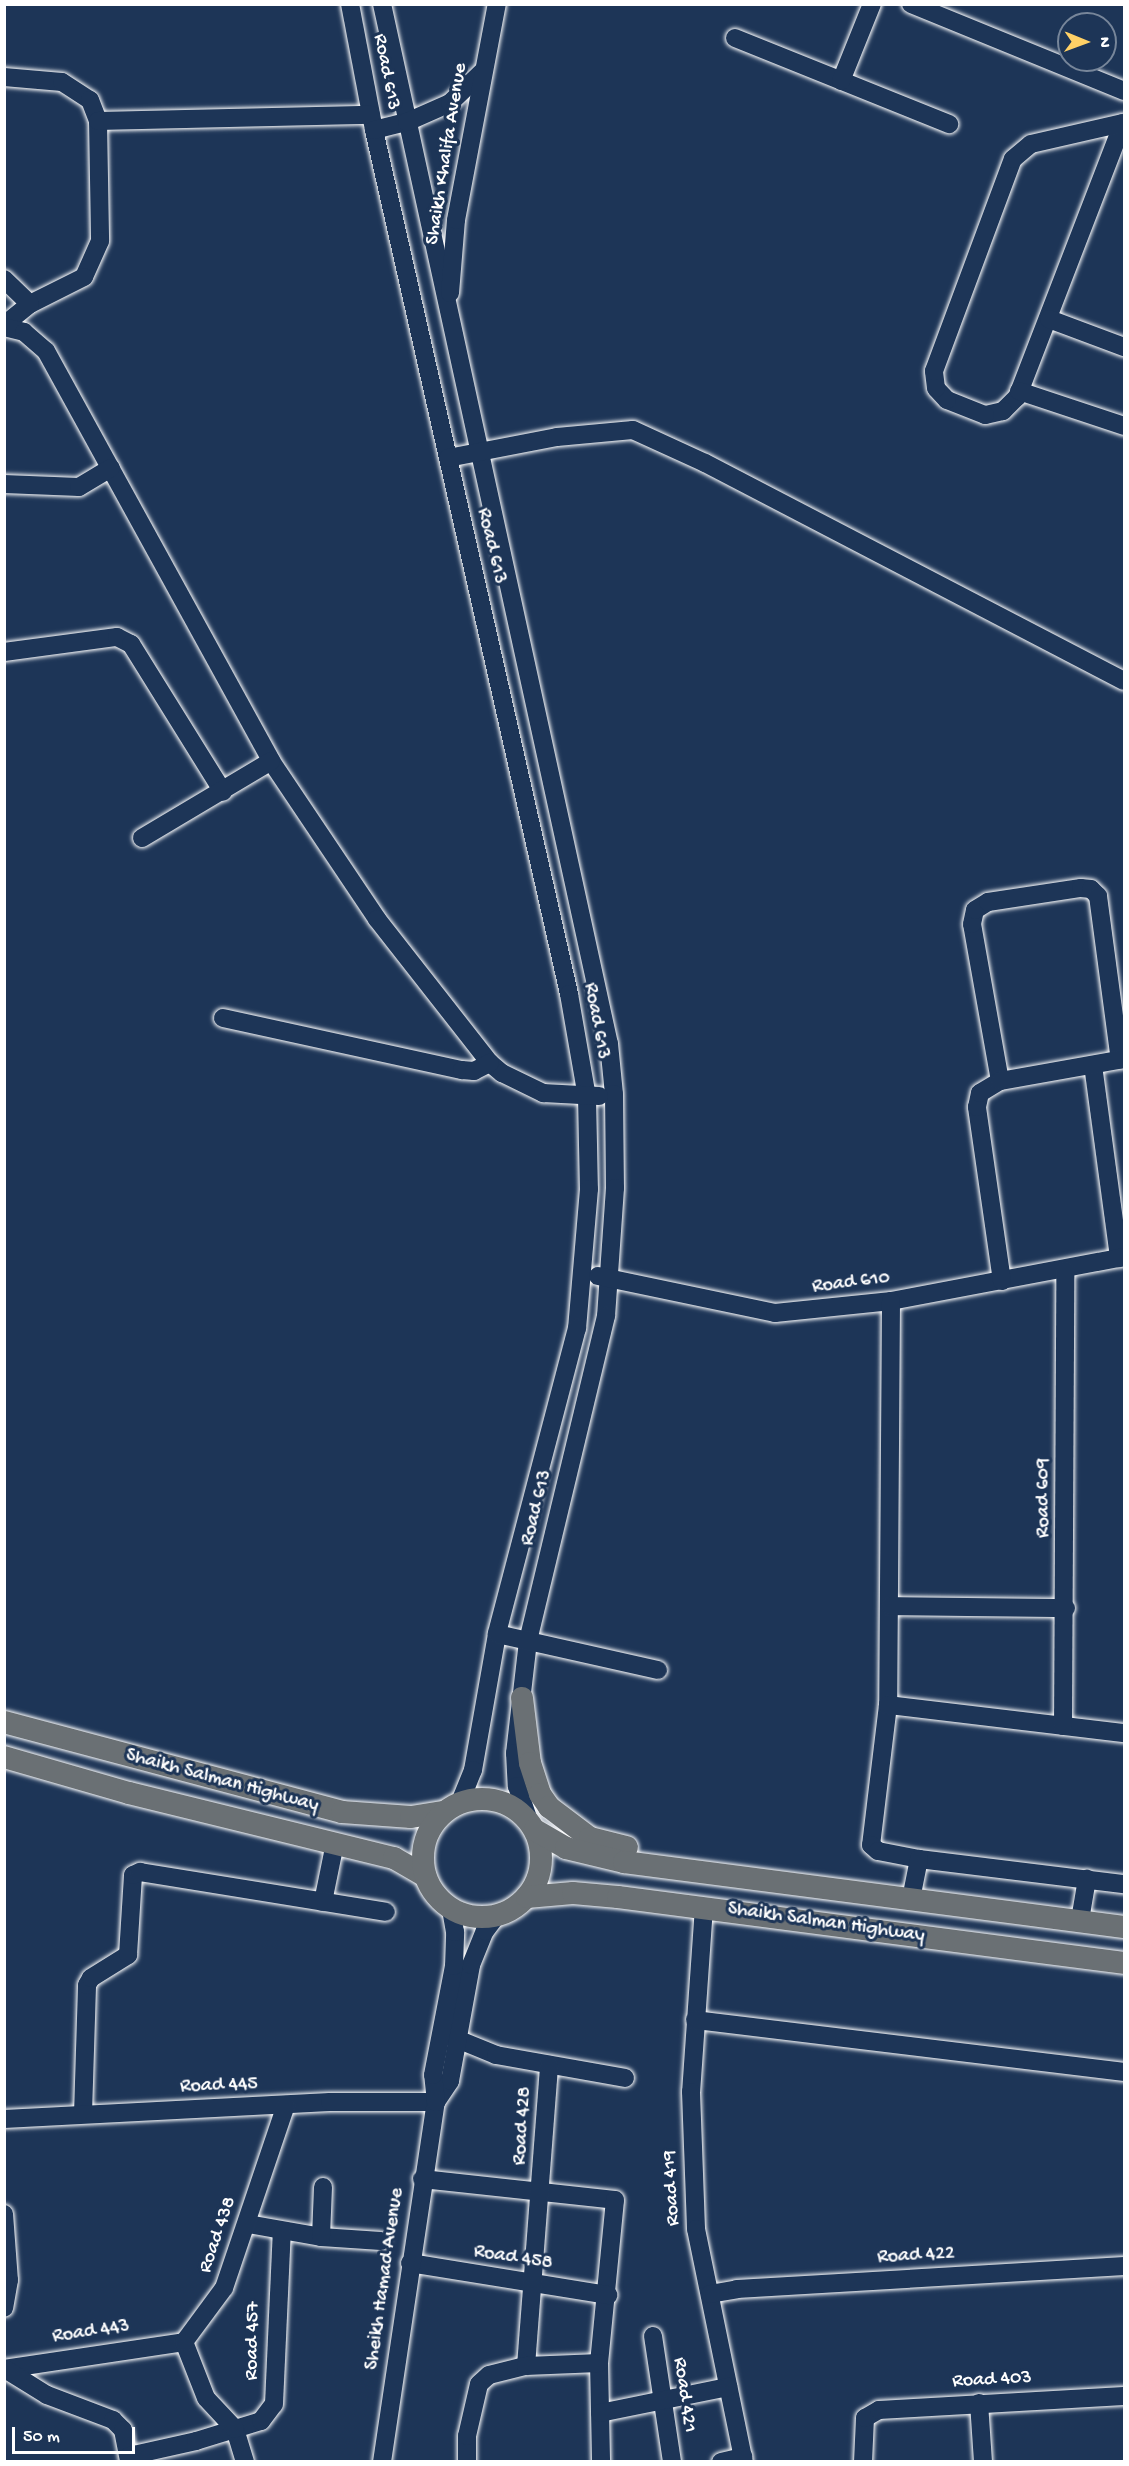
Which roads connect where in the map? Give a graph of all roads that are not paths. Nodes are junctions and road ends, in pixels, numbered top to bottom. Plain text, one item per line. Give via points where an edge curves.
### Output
1 (350, 4) edge
2 (382, 4) edge
3 (497, 4) edge
4 (872, 4) edge
5 (911, 4) edge
6 (735, 38) dead end
7 (484, 70) junction
8 (4, 77) edge
9 (841, 81) junction
10 (1125, 91) edge
11 (98, 121) junction
12 (1124, 121) edge
13 (372, 122) junction
14 (407, 122) junction
15 (950, 124) dead end
16 (4, 279) edge
17 (30, 304) junction
18 (449, 312) junction
19 (1049, 319) junction
20 (4, 326) edge
21 (1125, 347) edge
22 (1019, 391) junction
23 (1125, 426) edge
24 (479, 451) junction
25 (448, 458) junction
26 (111, 468) junction
27 (4, 484) edge
28 (4, 652) edge
29 (1125, 681) edge
30 (271, 761) junction
31 (223, 792) junction
32 (142, 838) dead end
33 (223, 1018) dead end
34 (1122, 1059) edge
35 (490, 1063) junction
36 (1093, 1065) junction
37 (1000, 1081) junction
38 (614, 1094) junction
39 (587, 1097) junction
40 (1122, 1258) edge
41 (1065, 1270) junction
42 (582, 1272) junction
43 (608, 1279) junction
44 (1002, 1281) junction
45 (891, 1301) junction
46 (890, 1606) junction
47 (1066, 1608) junction
48 (497, 1634) junction
49 (528, 1641) junction
50 (658, 1670) dead end
51 (522, 1698) junction
52 (888, 1705) junction
53 (4, 1722) edge
54 (1063, 1726) junction
55 (1125, 1733) edge
56 (4, 1757) edge
57 (452, 1808) junction
58 (533, 1826) junction
59 (335, 1843) junction
60 (919, 1859) junction
61 (671, 1868) junction
62 (425, 1876) junction
63 (1087, 1880) junction
64 (1125, 1884) edge
65 (527, 1897) junction
66 (911, 1899) junction
67 (323, 1902) junction
68 (704, 1907) junction
69 (451, 1909) junction
70 (386, 1912) dead end
71 (498, 1914) junction
72 (1080, 1920) junction
73 (1125, 1927) edge
74 (1125, 1963) edge
75 (445, 2017) junction
76 (695, 2020) junction
77 (457, 2039) junction
78 (549, 2065) junction
79 (1125, 2072) edge
80 (625, 2078) dead end
81 (436, 2102) junction
82 (286, 2105) junction
83 (83, 2114) junction
84 (4, 2119) edge
85 (422, 2179) junction
86 (322, 2187) dead end
87 (541, 2190) junction
88 (4, 2214) edge
89 (248, 2224) junction
90 (282, 2230) junction
91 (321, 2237) junction
92 (381, 2241) dead end
93 (410, 2263) junction
94 (1125, 2266) edge
95 (532, 2284) junction
96 (710, 2294) junction
97 (608, 2295) junction
98 (4, 2308) edge
99 (653, 2336) dead end
100 (184, 2342) junction
101 (59, 2359) junction
102 (599, 2363) junction
103 (526, 2366) junction
104 (5, 2369) edge
105 (728, 2387) junction
106 (47, 2396) junction
107 (1125, 2396) edge
108 (661, 2398) junction
109 (979, 2403) junction
110 (600, 2414) junction
111 (235, 2429) junction
112 (129, 2459) edge
113 (744, 2459) edge
114 (244, 2462) edge
115 (382, 2462) edge
116 (467, 2462) edge
117 (601, 2462) edge
118 (672, 2462) edge
119 (721, 2462) edge
120 (863, 2462) edge
121 (983, 2462) edge

1 - 13 street, Road 613
2 - 14 street, Road 613
3 - 7 street, Shaikh Khalifa Avenue
4 - 9 street
5 - 10 street
6 - 9 street
7 - 14 street via 460,97
7 - 18 street, Shaikh Khalifa Avenue via 456,220
8 - 11 street via 73,86 90,100
9 - 15 street
11 - 13 street
11 - 17 street via 97,255 84,277 74,285
12 - 19 street
12 - 22 street via 1031,144 1009,165 933,377 943,397 976,413 1004,411
13 - 14 street
13 - 25 street, Road 613
14 - 18 street, Road 613
16 - 17 street
17 - 20 street
18 - 24 street, Road 613
19 - 21 street
19 - 22 street
20 - 26 street via 24,332 46,351
22 - 23 street
24 - 25 street
24 - 29 street via 557,437 633,430 705,463
24 - 38 street, Road 613 via 609,1044
25 - 39 street, Road 613 via 569,994
26 - 27 street via 79,487
26 - 30 street
28 - 31 street via 117,637 131,644
30 - 31 street
30 - 35 street via 377,920
31 - 32 street
33 - 35 street via 462,1070 474,1071
34 - 36 street
34 - 37 street via 1098,896 1091,889 1081,888 988,902 975,910 972,924
35 - 39 street via 529,1088 558,1096
36 - 37 street
36 - 40 street
37 - 44 street via 980,1093 977,1107
38 - 39 street
38 - 43 street, Road 613 via 615,1188
39 - 42 street, Road 613 via 590,1189
40 - 41 street, Road 610
41 - 44 street, Road 610
41 - 47 street, Road 609
42 - 43 street, Road 610
42 - 48 street, Road 613 via 577,1328
43 - 45 street, Road 610 via 776,1313
43 - 49 street, Road 613 via 606,1316
44 - 45 street, Road 610
45 - 46 street
46 - 47 street
46 - 52 street
47 - 54 street, Road 609
48 - 49 street
48 - 57 street, Road 613 via 472,1770
49 - 50 street
49 - 51 street, Road 613
51 - 58 street, Road 613 via 515,1753 517,1775
51 - 61 main road via 530,1763 540,1794 549,1807 590,1838 634,1848
52 - 54 street
52 - 60 street via 871,1845 878,1851
53 - 57 main road, Shaikh Salman Highway via 342,1812 411,1817
54 - 55 street
56 - 59 main road, Shaikh Salman Highway
57 - 58 main road via 499,1803
57 - 62 main road via 431,1824 425,1841
58 - 61 main road, Shaikh Salman Highway via 574,1851
58 - 65 main road via 541,1856 539,1875
59 - 62 main road, Shaikh Salman Highway via 394,1858
59 - 67 street
60 - 63 street
60 - 66 street
61 - 66 main road, Shaikh Salman Highway
62 - 69 main road via 430,1888
63 - 64 street
63 - 72 street
65 - 68 main road, Shaikh Salman Highway via 573,1893
65 - 71 main road
66 - 72 main road, Shaikh Salman Highway
67 - 70 street
67 - 83 street via 141,1872 133,1875 128,1955 91,1978 87,1985
68 - 74 main road, Shaikh Salman Highway
68 - 76 street, Road 419
69 - 71 main road via 471,1916
69 - 75 street, Sheikh Hamad Avenue via 456,1948
71 - 77 street, Sheikh Hamad Avenue via 471,1965
72 - 73 main road, Shaikh Salman Highway
75 - 77 street
75 - 81 street, Sheikh Hamad Avenue via 434,2075
76 - 79 street
76 - 96 street, Road 419 via 692,2170 696,2229
77 - 78 street, Road 428 via 496,2055
77 - 81 street, Sheikh Hamad Avenue via 450,2081
78 - 80 street, Road 428
78 - 87 street, Road 428
81 - 82 street, Road 445
81 - 85 street, Sheikh Hamad Avenue
82 - 83 street, Road 445
82 - 89 street, Road 438
83 - 84 street, Road 445
85 - 87 street, Road 428
85 - 93 street, Sheikh Hamad Avenue
86 - 91 street
87 - 95 street, Road 428
87 - 97 street via 615,2200
88 - 98 street via 9,2280
89 - 90 street
89 - 100 street, Road 438 via 224,2288
90 - 91 street
90 - 111 street, Road 457 via 274,2404 261,2421
91 - 92 street
93 - 95 street, Road 458
93 - 115 street, Sheikh Hamad Avenue
94 - 96 street, Road 422 via 737,2289
95 - 97 street, Road 458
95 - 103 street, Road 428
96 - 105 street, Road 419
97 - 102 street
99 - 108 street, Road 421
100 - 101 street, Road 443
100 - 111 street via 206,2398
101 - 104 street, Road 443
101 - 106 street via 49,2370
102 - 103 street
102 - 110 street
103 - 116 street via 489,2375 479,2384 467,2436
104 - 106 street
105 - 108 street
105 - 113 street, Road 419
106 - 112 street via 113,2420 123,2430
107 - 109 street, Road 403
108 - 110 street
108 - 118 street, Road 421
109 - 120 street, Road 403 via 879,2410 865,2418
109 - 121 street
110 - 117 street
111 - 112 street, Road 457
111 - 114 street
113 - 119 street

